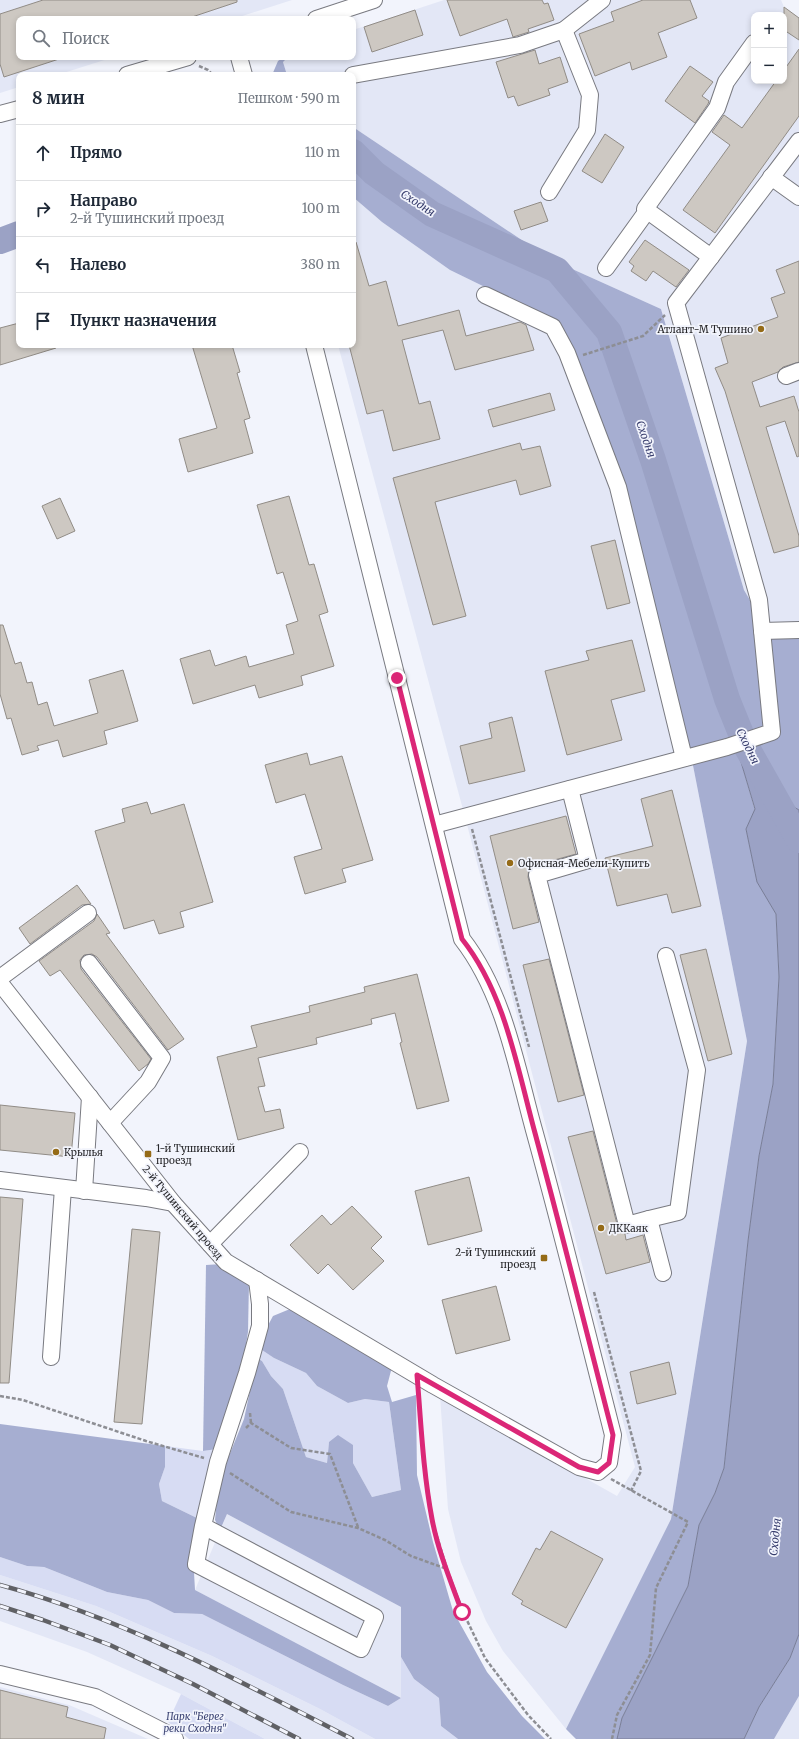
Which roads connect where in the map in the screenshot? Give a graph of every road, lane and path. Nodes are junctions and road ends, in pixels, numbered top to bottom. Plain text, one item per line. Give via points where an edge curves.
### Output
1 (374, 0) edge
2 (602, 0) edge
3 (354, 3) edge
4 (323, 16) edge
5 (564, 30) junction
6 (751, 46) edge
7 (178, 60) edge
8 (240, 60) edge
9 (137, 72) edge
10 (243, 72) edge
11 (356, 74) edge
12 (16, 110) edge
13 (0, 114) edge
14 (799, 141) edge
15 (771, 177) junction
16 (549, 192) dead end
17 (799, 197) edge
18 (647, 211) junction
19 (711, 256) junction
20 (606, 268) dead end
21 (485, 295) dead end
22 (658, 323) dead end
23 (315, 348) edge
24 (584, 354) dead end
25 (799, 630) edge
26 (762, 631) junction
27 (684, 758) junction
28 (570, 789) junction
29 (434, 825) junction
30 (88, 913) dead end
31 (666, 956) dead end
32 (89, 963) dead end
33 (0, 978) edge
34 (0, 983) edge
35 (90, 1097) junction
36 (110, 1123) junction
37 (300, 1152) dead end
38 (0, 1180) edge
39 (63, 1188) junction
40 (84, 1191) junction
41 (173, 1203) junction
42 (649, 1219) junction
43 (210, 1244) junction
44 (663, 1273) dead end
45 (257, 1280) junction
46 (50, 1357) dead end
47 (417, 1375) junction
48 (0, 1396) edge
49 (242, 1431) dead end
50 (218, 1462) junction
51 (604, 1467) junction
52 (203, 1526) junction
53 (358, 1528) junction
54 (447, 1569) junction
55 (0, 1674) edge
56 (170, 1737) edge
57 (552, 1739) edge
58 (612, 1739) edge

1 - 3 street
2 - 5 street
3 - 4 street
5 - 11 street via 520,45
5 - 16 street via 590,95 587,130
6 - 18 street via 726,82 717,108 645,209
7 - 9 street
8 - 10 street
12 - 13 street
14 - 15 street
15 - 17 street
15 - 19 street
18 - 19 street
18 - 20 street
19 - 26 street via 676,303 759,600
21 - 27 street via 553,327 567,353 618,487
22 - 24 path via 643,336
23 - 29 street
25 - 26 street
26 - 27 street via 772,732
27 - 28 street
28 - 29 street
28 - 42 street via 588,860 537,875 627,1225
29 - 51 street via 462,939 476,957 503,1016 542,1160 613,1435
30 - 33 street
31 - 42 street via 697,1070 678,1212
32 - 36 street via 162,1058 148,1082
34 - 35 street, 2-й Тушинский проезд
35 - 36 street, 2-й Тушинский проезд
35 - 40 street
36 - 41 street, 2-й Тушинский проезд
37 - 43 street
38 - 39 street
39 - 40 street
39 - 46 street
40 - 41 street
41 - 43 street, 2-й Тушинский проезд
42 - 44 street
43 - 45 street, 2-й Тушинский проезд via 226,1262
45 - 47 street, 2-й Тушинский проезд
45 - 50 street via 260,1326
47 - 51 street, 2-й Тушинский проезд via 579,1467
47 - 54 path via 432,1520
48 - 50 path via 23,1400
49 - 53 path via 251,1422 291,1448 330,1454
50 - 52 street
50 - 53 path via 230,1473 291,1512
51 - 58 path via 688,1522 656,1588 650,1655 617,1715
52 - 52 street via 375,1617 361,1649 196,1564
53 - 54 path via 385,1540 411,1556
54 - 57 path via 462,1612 485,1658 528,1714
55 - 56 street via 95,1697

